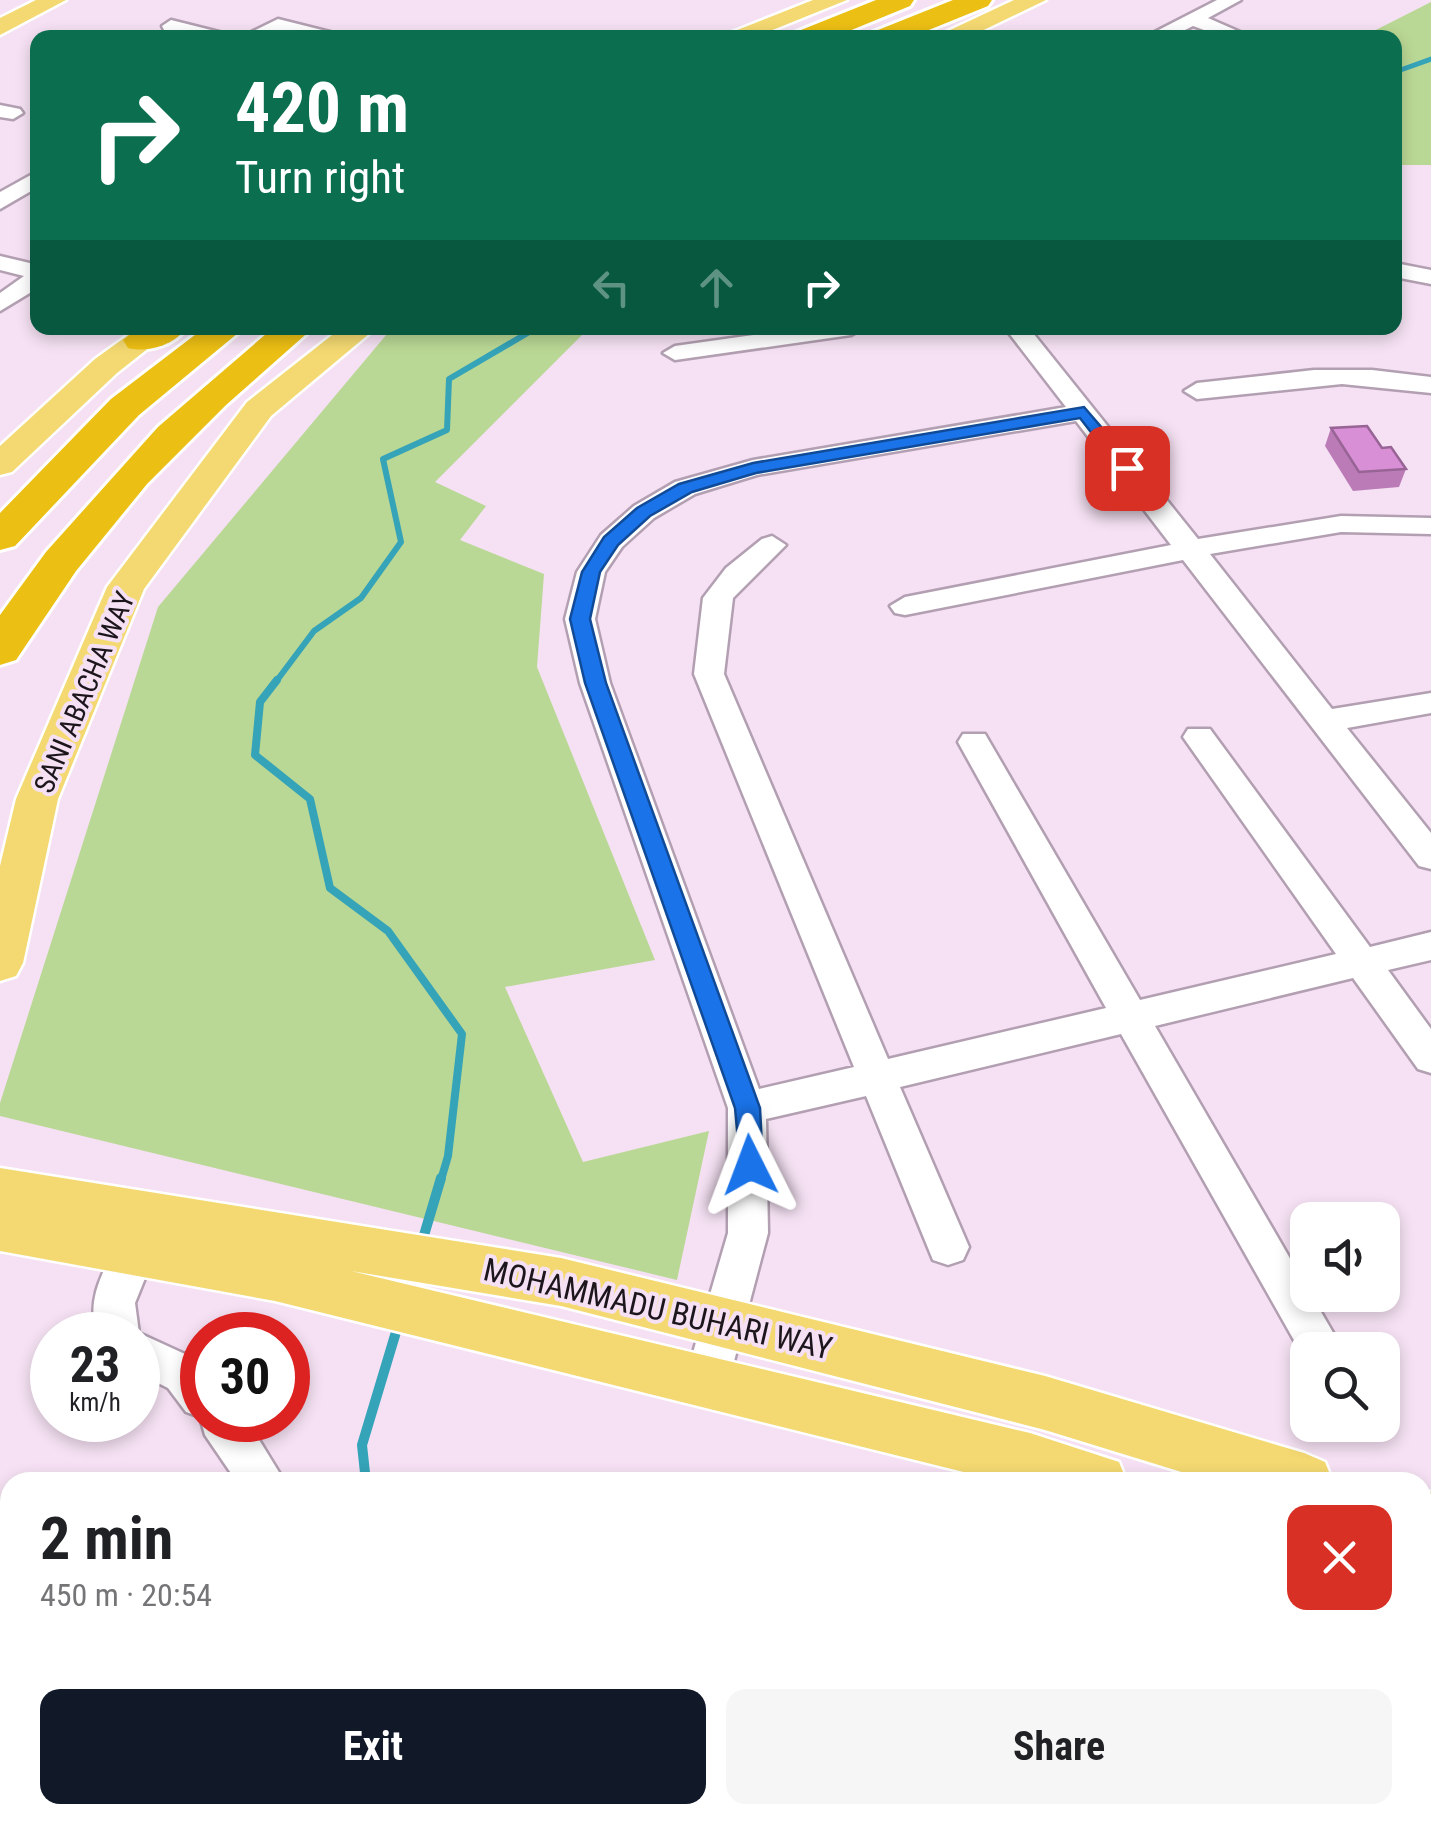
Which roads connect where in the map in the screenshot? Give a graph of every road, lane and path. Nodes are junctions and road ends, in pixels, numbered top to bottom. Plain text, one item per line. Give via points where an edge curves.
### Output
1 (13, 0) edge
2 (54, 0) edge
3 (835, 0) edge
4 (900, 0) edge
5 (978, 0) edge
6 (1034, 0) edge
7 (1232, 0) edge
8 (0, 6) edge
9 (1192, 20) junction
10 (172, 26) dead end
11 (0, 28) edge
12 (188, 30) edge
13 (266, 30) edge
14 (298, 30) edge
15 (752, 30) edge
16 (826, 30) edge
17 (904, 30) edge
18 (964, 30) edge
19 (1171, 30) edge
20 (1222, 30) edge
21 (0, 174) edge
22 (30, 178) edge
23 (30, 182) edge
24 (0, 202) edge
25 (0, 263) edge
26 (1402, 271) edge
27 (30, 272) edge
28 (1431, 277) edge
29 (30, 280) edge
30 (0, 304) edge
31 (152, 335) edge
32 (217, 335) edge
33 (287, 335) edge
34 (319, 335) edge
35 (351, 335) edge
36 (804, 335) edge
37 (1024, 335) edge
38 (675, 354) dead end
39 (296, 376) junction
40 (1431, 384) edge
41 (1196, 391) dead end
42 (1084, 412) junction
43 (0, 465) edge
44 (1431, 526) edge
45 (0, 537) edge
46 (772, 545) dead end
47 (1192, 550) junction
48 (755, 572) dead end
49 (905, 606) dead end
50 (710, 646) junction
51 (0, 650) edge
52 (1431, 703) edge
53 (1326, 722) junction
54 (1199, 736) dead end
55 (974, 742) dead end
56 (1431, 857) edge
57 (1431, 946) edge
58 (0, 962) edge
59 (1366, 962) junction
60 (1130, 1018) junction
61 (1431, 1058) edge
62 (876, 1078) junction
63 (747, 1108) junction
64 (0, 1190) edge
65 (0, 1228) edge
66 (948, 1247) dead end
67 (135, 1251) junction
68 (278, 1255) junction
69 (112, 1312) edge
70 (723, 1320) junction
71 (1310, 1332) edge
72 (706, 1380) junction
73 (1045, 1404) junction
74 (236, 1442) edge
75 (256, 1472) edge
76 (1027, 1472) edge
77 (1271, 1472) edge

1 - 8 main road
2 - 11 main road
3 - 15 main road
4 - 16 highway
5 - 17 highway
6 - 18 main road
7 - 9 street
9 - 19 street
9 - 20 street
10 - 12 street
13 - 14 street
21 - 22 street
23 - 24 street
25 - 27 street
26 - 28 street
29 - 30 street
31 - 43 main road
32 - 45 highway via 125,407
33 - 51 highway via 191,419 88,526
34 - 39 highway
35 - 39 main road, SANI ABACHA WAY
36 - 38 street
37 - 42 street
39 - 58 main road, SANI ABACHA WAY via 259,409 126,587 37,799
40 - 41 street via 1313,374
42 - 47 street
42 - 63 street via 753,468 686,488 611,541 591,572 580,619 596,683
44 - 47 street via 1341,524
46 - 50 street via 718,594
47 - 49 street
47 - 53 street
48 - 50 street via 735,596 732,634
50 - 62 street via 709,674
52 - 53 street
53 - 56 street
54 - 59 street
55 - 60 street
57 - 59 street
59 - 60 street
59 - 61 street
60 - 62 street
60 - 71 street
62 - 63 street
62 - 66 street
63 - 70 street via 748,1233
64 - 68 main road, MOHAMMADU BUHARI WAY
65 - 67 main road, MOHAMMADU BUHARI WAY
67 - 68 main road, MOHAMMADU BUHARI WAY
67 - 69 street
68 - 70 main road, MOHAMMADU BUHARI WAY via 561,1282
68 - 72 main road, MOHAMMADU BUHARI WAY via 546,1340
70 - 72 street
70 - 73 main road, MOHAMMADU BUHARI WAY
72 - 76 main road, MOHAMMADU BUHARI WAY
73 - 76 street
73 - 77 main road, MOHAMMADU BUHARI WAY
74 - 75 street

